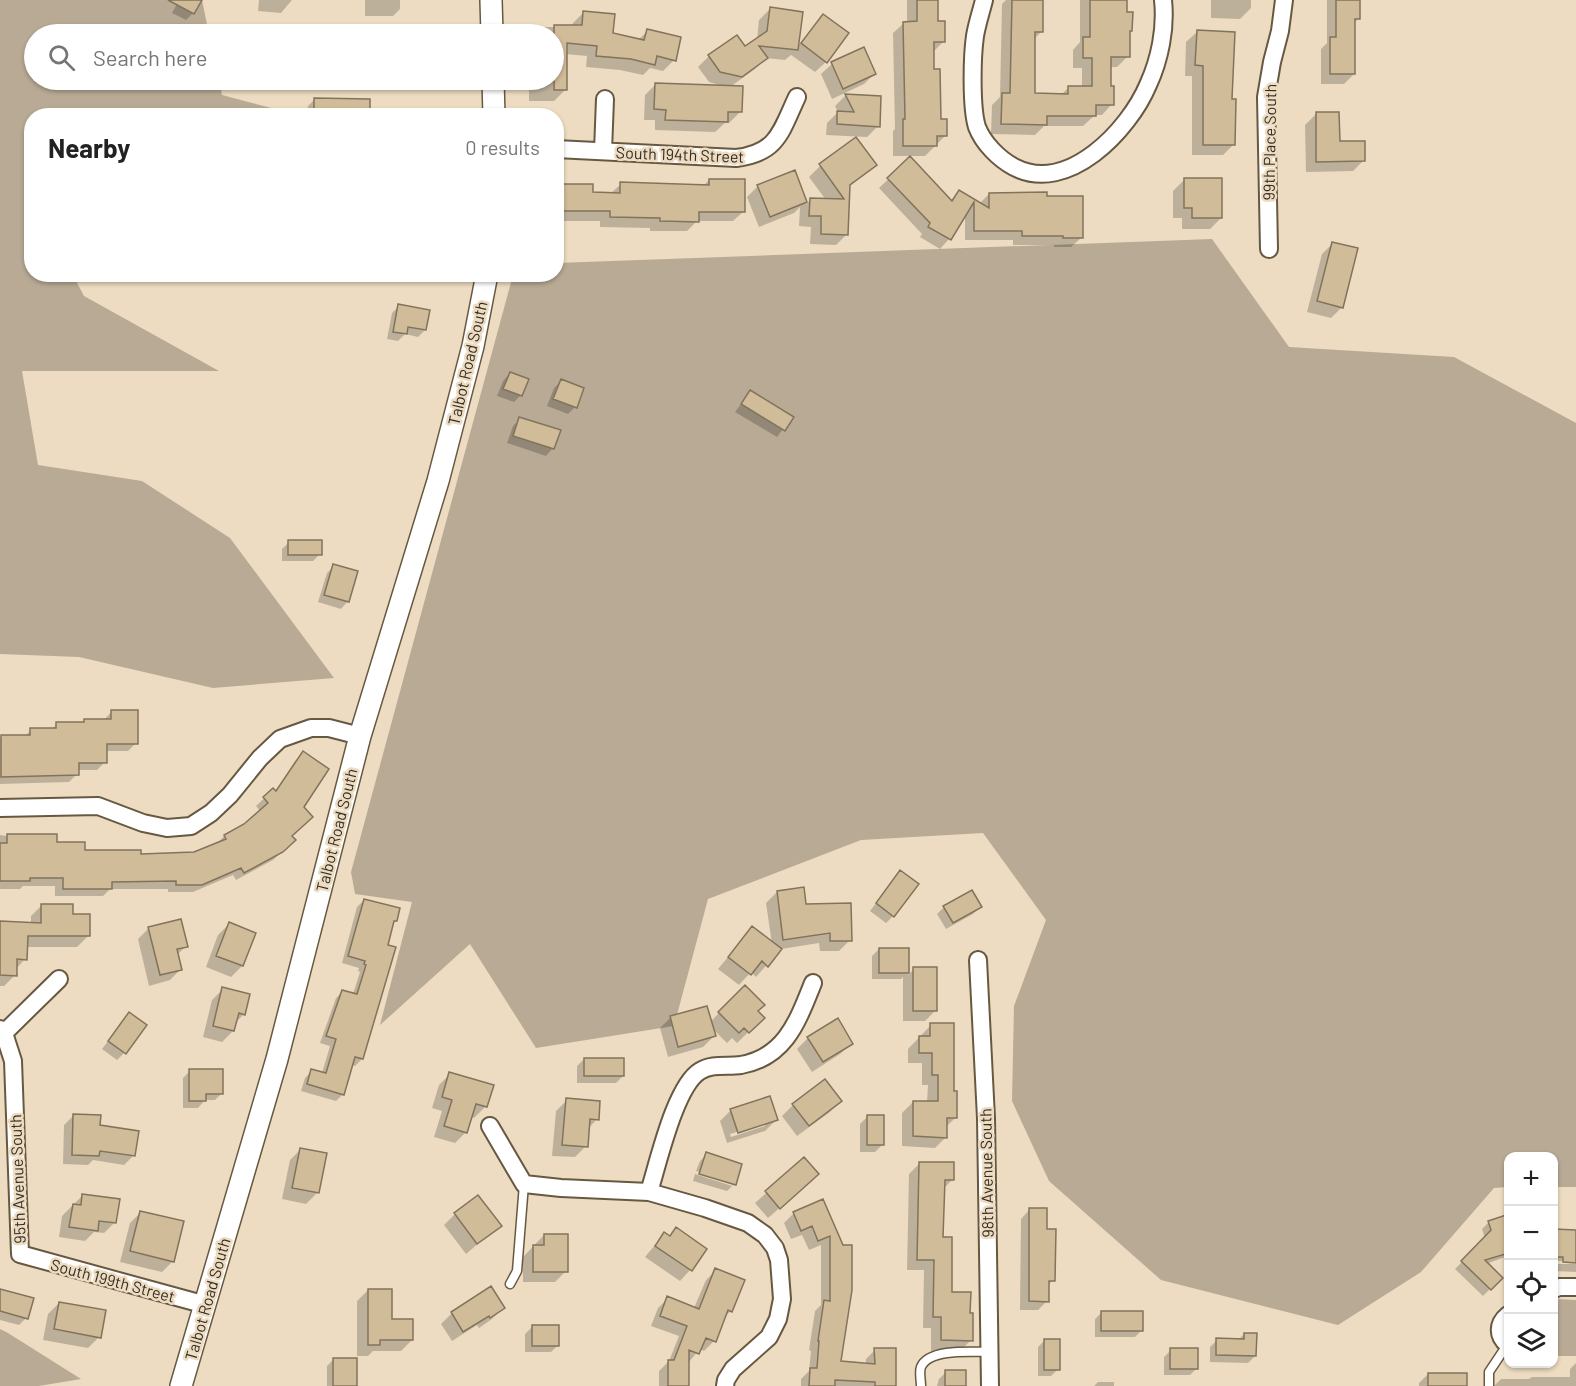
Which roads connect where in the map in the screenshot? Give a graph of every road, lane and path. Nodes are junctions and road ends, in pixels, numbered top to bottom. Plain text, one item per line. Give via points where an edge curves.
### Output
1 (491, 0) edge
2 (984, 0) edge
3 (1163, 0) edge
4 (1284, 0) edge
5 (492, 24) edge
6 (494, 90) edge
7 (797, 98) dead end
8 (605, 99) dead end
9 (494, 108) edge
10 (564, 150) edge
11 (603, 152) junction
12 (1269, 249) dead end
13 (485, 282) edge
14 (360, 736) junction
15 (0, 808) edge
16 (978, 960) dead end
17 (58, 980) dead end
18 (813, 983) dead end
19 (2, 1031) edge
20 (490, 1126) dead end
21 (524, 1184) junction
22 (649, 1192) junction
23 (20, 1254) joint
24 (510, 1284) dead end
25 (1558, 1287) edge
26 (1576, 1287) edge
27 (206, 1305) junction
28 (1504, 1319) edge
29 (1504, 1340) edge
30 (1504, 1351) edge
31 (990, 1352) junction
32 (182, 1386) edge
33 (725, 1386) edge
34 (921, 1386) edge
35 (990, 1386) edge
36 (1489, 1386) edge

1 - 5 street
2 - 3 street via 975,36 973,111 978,130 1003,161 1042,174 1074,168 1116,135 1130,116 1148,86 1161,47
4 - 12 street, 99th Place South via 1266,97
6 - 9 street
7 - 11 street, South 194th Street via 770,147 754,156
8 - 11 street, South 194th Street
10 - 11 street, South 194th Street
13 - 14 street, Talbot Road South via 438,481
14 - 15 street via 311,728 280,739 230,795 191,826 167,828 143,823 98,806
14 - 27 street, Talbot Road South via 277,1059
16 - 31 street, 98th Avenue South via 986,1118
17 - 19 street
18 - 22 street via 796,1026 779,1047 756,1062 718,1065 700,1071 686,1086 676,1104
19 - 23 street, 95th Avenue South via 13,1061
20 - 21 street
21 - 22 street
21 - 24 lane via 517,1271
22 - 33 street via 748,1223 775,1248 782,1299 778,1319 769,1337 733,1369
23 - 27 street, South 199th Street
25 - 26 street
27 - 32 street, Talbot Road South
28 - 29 street via 1499,1327
30 - 36 lane via 1489,1372
31 - 34 lane via 933,1356 922,1364
31 - 35 street, 98th Avenue South

